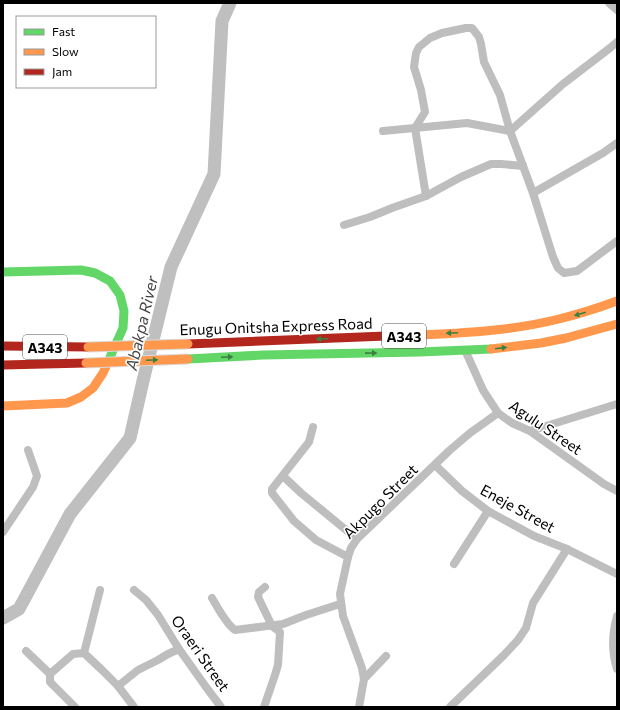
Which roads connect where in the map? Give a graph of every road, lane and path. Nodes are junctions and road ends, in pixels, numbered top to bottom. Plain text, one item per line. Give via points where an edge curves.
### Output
1 (609, 3) edge
2 (617, 10) edge
3 (617, 42) edge
4 (415, 128) junction
5 (383, 131) dead end
6 (510, 131) junction
7 (617, 143) edge
8 (523, 166) junction
9 (533, 193) junction
10 (426, 196) junction
11 (344, 225) dead end
12 (617, 241) edge
13 (3, 272) edge
14 (617, 301) edge
15 (617, 324) edge
16 (3, 346) edge
17 (465, 350) junction
18 (3, 365) edge
19 (617, 404) edge
20 (3, 406) edge
21 (498, 413) junction
22 (313, 427) dead end
23 (530, 431) junction
24 (28, 450) dead end
25 (436, 465) junction
26 (283, 476) junction
27 (617, 491) edge
28 (488, 511) junction
29 (3, 532) edge
30 (357, 539) junction
31 (567, 549) junction
32 (348, 557) junction
33 (454, 564) dead end
34 (617, 574) edge
35 (266, 587) dead end
36 (100, 590) dead end
37 (134, 590) dead end
38 (212, 598) dead end
39 (340, 604) junction
40 (617, 616) edge
41 (274, 627) junction
42 (179, 649) junction
43 (26, 651) dead end
44 (84, 653) junction
45 (386, 656) dead end
46 (617, 669) edge
47 (50, 674) junction
48 (364, 679) junction
49 (118, 686) junction
50 (75, 707) edge
51 (134, 707) edge
52 (221, 707) edge
53 (264, 707) edge
54 (359, 707) edge
55 (450, 707) edge

1 - 2 street
3 - 6 street via 563,84
4 - 5 street
4 - 6 street via 467,123
4 - 6 street via 424,112 414,66 419,47 430,38 472,28 479,37 484,62 500,95
4 - 10 street
6 - 8 street
7 - 9 street
8 - 9 street
8 - 10 street via 490,164
9 - 12 street via 553,257 558,268 564,273 577,271
10 - 11 street
13 - 20 main road via 81,270 95,273 110,281 120,295 124,328 103,374 93,388 80,398 66,403
14 -> 16 main road, Enugu Onitsha Express Road / A343, bridge via 562,319 486,332 88,347
17 -> 15 main road, Enugu Onitsha Express Road / A343 via 541,343
18 -> 17 main road, Enugu Onitsha Express Road / A343, bridge
17 - 21 street, Agulu Street via 483,390
19 - 23 street
21 - 23 street, Agulu Street
21 - 25 street, Akpugo Street via 470,433
22 - 26 street via 309,442
23 - 27 street, Agulu Street
24 - 29 street via 37,476 34,487
25 - 28 street, Eneje Street via 462,491
25 - 30 street, Akpugo Street
26 - 30 street
26 - 32 street via 272,489 272,493 294,521 316,540
28 - 31 street, Eneje Street via 534,536
28 - 33 street
30 - 32 street, Akpugo Street
31 - 34 street, Eneje Street
31 - 55 street via 533,603 526,628 518,640
32 - 39 street, Akpugo Street
35 - 41 street via 259,592 258,597
36 - 44 street
37 - 42 street, Oraeri Street via 158,615
38 - 41 street via 235,630
39 - 41 street
39 - 48 street, Akpugo Street
40 - 46 street via 612,648
41 - 53 street via 280,632 278,665
42 - 49 street via 138,670
42 - 52 street, Oraeri Street
43 - 47 street
44 - 47 street via 73,654
44 - 49 street
45 - 48 street
47 - 50 street via 50,682
48 - 54 street, Akpugo Street
49 - 51 street

